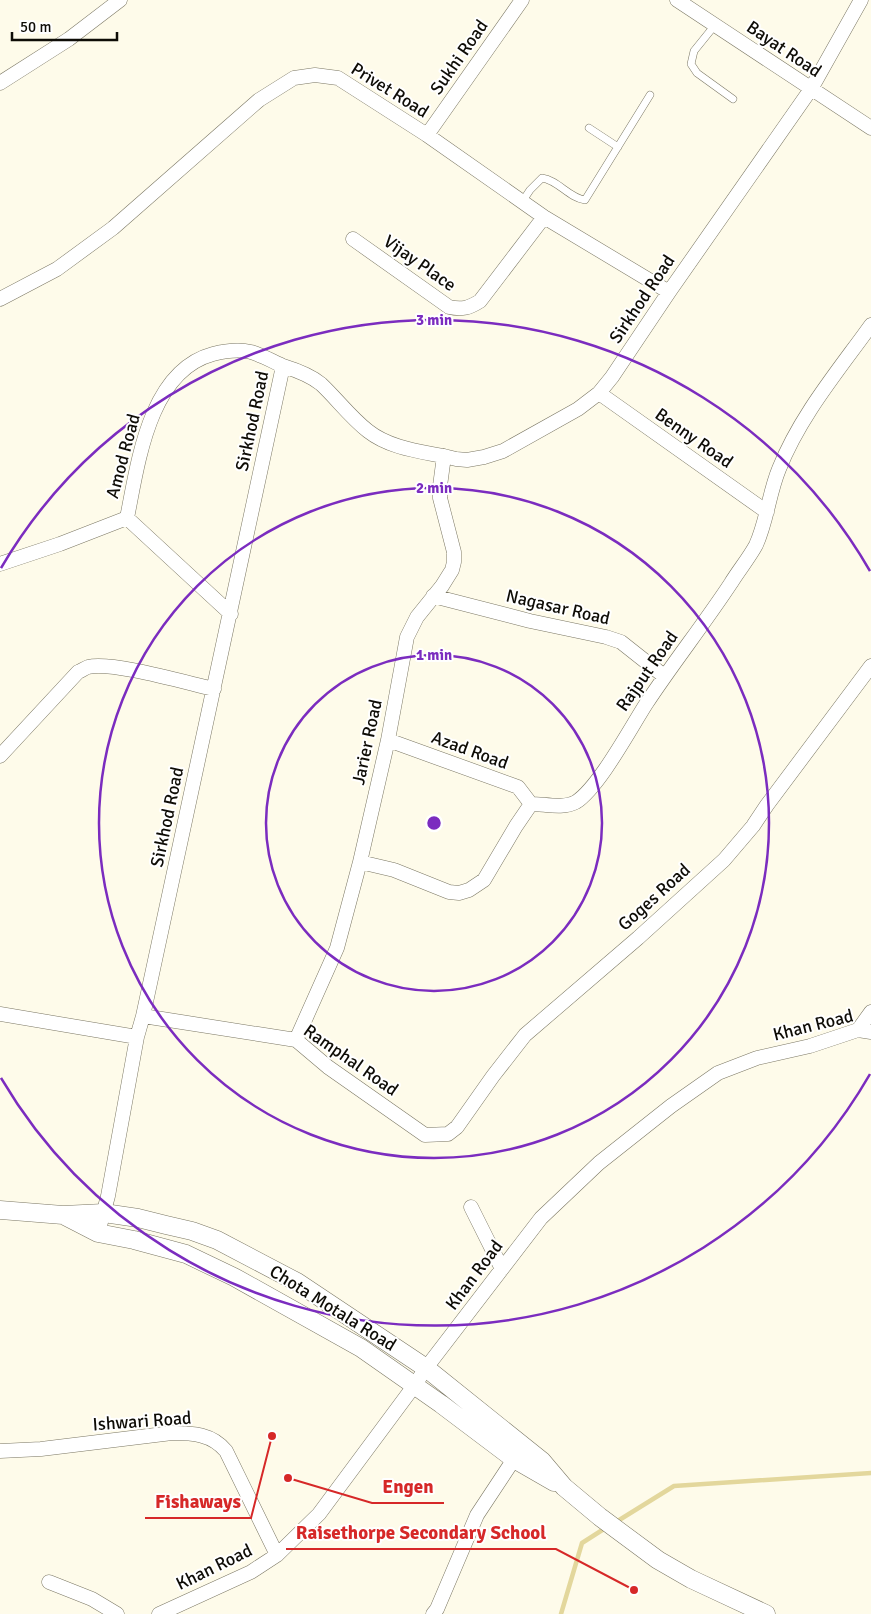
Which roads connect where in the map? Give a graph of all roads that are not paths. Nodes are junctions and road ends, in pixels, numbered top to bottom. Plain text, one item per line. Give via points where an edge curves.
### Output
1 (120, 0) edge
2 (522, 0) edge
3 (677, 0) edge
4 (861, 0) edge
5 (715, 25) junction
6 (0, 83) edge
7 (811, 89) junction
8 (650, 95) dead end
9 (734, 99) dead end
10 (589, 128) dead end
11 (871, 128) edge
12 (427, 135) junction
13 (618, 146) junction
14 (522, 202) junction
15 (544, 217) junction
16 (353, 239) dead end
17 (669, 292) junction
18 (0, 299) edge
19 (871, 325) edge
20 (283, 366) junction
21 (599, 393) junction
22 (444, 456) junction
23 (767, 512) junction
24 (127, 518) junction
25 (0, 564) edge
26 (433, 596) junction
27 (230, 614) junction
28 (871, 666) edge
29 (664, 676) junction
30 (214, 689) junction
31 (388, 740) junction
32 (0, 756) edge
33 (531, 804) junction
34 (360, 862) junction
35 (871, 1012) edge
36 (0, 1014) edge
37 (143, 1016) junction
38 (864, 1031) edge
39 (137, 1037) junction
40 (296, 1040) junction
41 (442, 1135) joint
42 (471, 1208) dead end
43 (0, 1210) edge
44 (104, 1213) junction
45 (63, 1215) junction
46 (98, 1233) junction
47 (502, 1269) junction
48 (426, 1368) junction
49 (414, 1386) junction
50 (0, 1451) edge
51 (514, 1459) junction
52 (564, 1487) junction
53 (277, 1555) junction
54 (49, 1582) dead end
55 (116, 1614) edge
56 (159, 1614) edge
57 (433, 1614) edge
58 (766, 1614) edge

1 - 6 street
2 - 12 street, Sukhi Road
3 - 5 street, Bayat Road
4 - 7 street, Sirkhod Road
5 - 7 street, Bayat Road
5 - 9 lane via 694,51 691,64 696,72
7 - 11 street, Bayat Road
7 - 17 street, Sirkhod Road
8 - 13 lane
10 - 13 lane
12 - 14 street, Privet Road
12 - 18 street, Privet Road via 338,78 315,75 294,78 259,100 113,228 57,269
13 - 14 lane via 584,200 542,178
14 - 15 street, Privet Road
15 - 16 street, Vijay Place via 480,301 464,309 450,307
15 - 17 street, Privet Road
17 - 21 street, Sirkhod Road
19 - 23 street, Rajput Road via 805,418 778,471
20 - 22 street, Sirkhod Road via 298,370 320,383 368,431 386,442
20 - 24 street, Amod Road via 251,352 227,350 202,357 180,371 165,392 145,434
20 - 27 street, Sirkhod Road
21 - 22 street, Sirkhod Road via 578,409 503,451 467,460
21 - 23 street, Benny Road
22 - 26 street, Jarier Road via 440,498 454,562 445,582
23 - 29 street, Rajput Road via 756,545 706,621
24 - 25 street, Amod Road
24 - 27 street, Amod Road
26 - 29 street, Nagasar Road via 606,637 620,642
26 - 31 street, Jarier Road via 407,637
27 - 30 street, Sirkhod Road
28 - 41 street, Goges Road via 754,826 724,860 525,1035 457,1127
29 - 33 street, Rajput Road via 597,781 581,798 566,805
30 - 32 street via 129,670 88,667 78,672
30 - 37 street, Sirkhod Road
31 - 33 street, Azad Road via 518,787
31 - 34 street, Jarier Road
33 - 34 street via 484,880 469,890 449,892 394,870
34 - 40 street, Jarier Road via 338,948
35 - 38 street
36 - 39 street
37 - 39 street, Sirkhod Road
37 - 40 street, Ramphal Road
38 - 47 street, Khan Road via 757,1058 718,1073 599,1163 541,1218
39 - 44 street, Sirkhod Road
40 - 41 street, Ramphal Road via 328,1067 425,1135
42 - 47 street
43 - 45 street, Chota Motala Road
44 - 45 street, Chota Motala Road
44 - 46 street, Sirkhod Road
44 - 48 street, Chota Motala Road via 166,1224 217,1240 297,1282
45 - 46 street, Chota Motala Road
46 - 49 street, Chota Motala Road via 186,1254 234,1277 361,1348
47 - 48 street, Khan Road
48 - 49 street, Khan Road
48 - 52 street, Chota Motala Road via 542,1462
49 - 51 street, Chota Motala Road
49 - 53 street, Khan Road via 319,1514
50 - 53 street, Ishwari Road via 172,1433 202,1435 220,1443 226,1451
51 - 52 street, Chota Motala Road
51 - 57 street via 477,1515
52 - 58 street, Chota Motala Road via 658,1560
53 - 56 street, Khan Road via 251,1572
54 - 55 street via 92,1599

